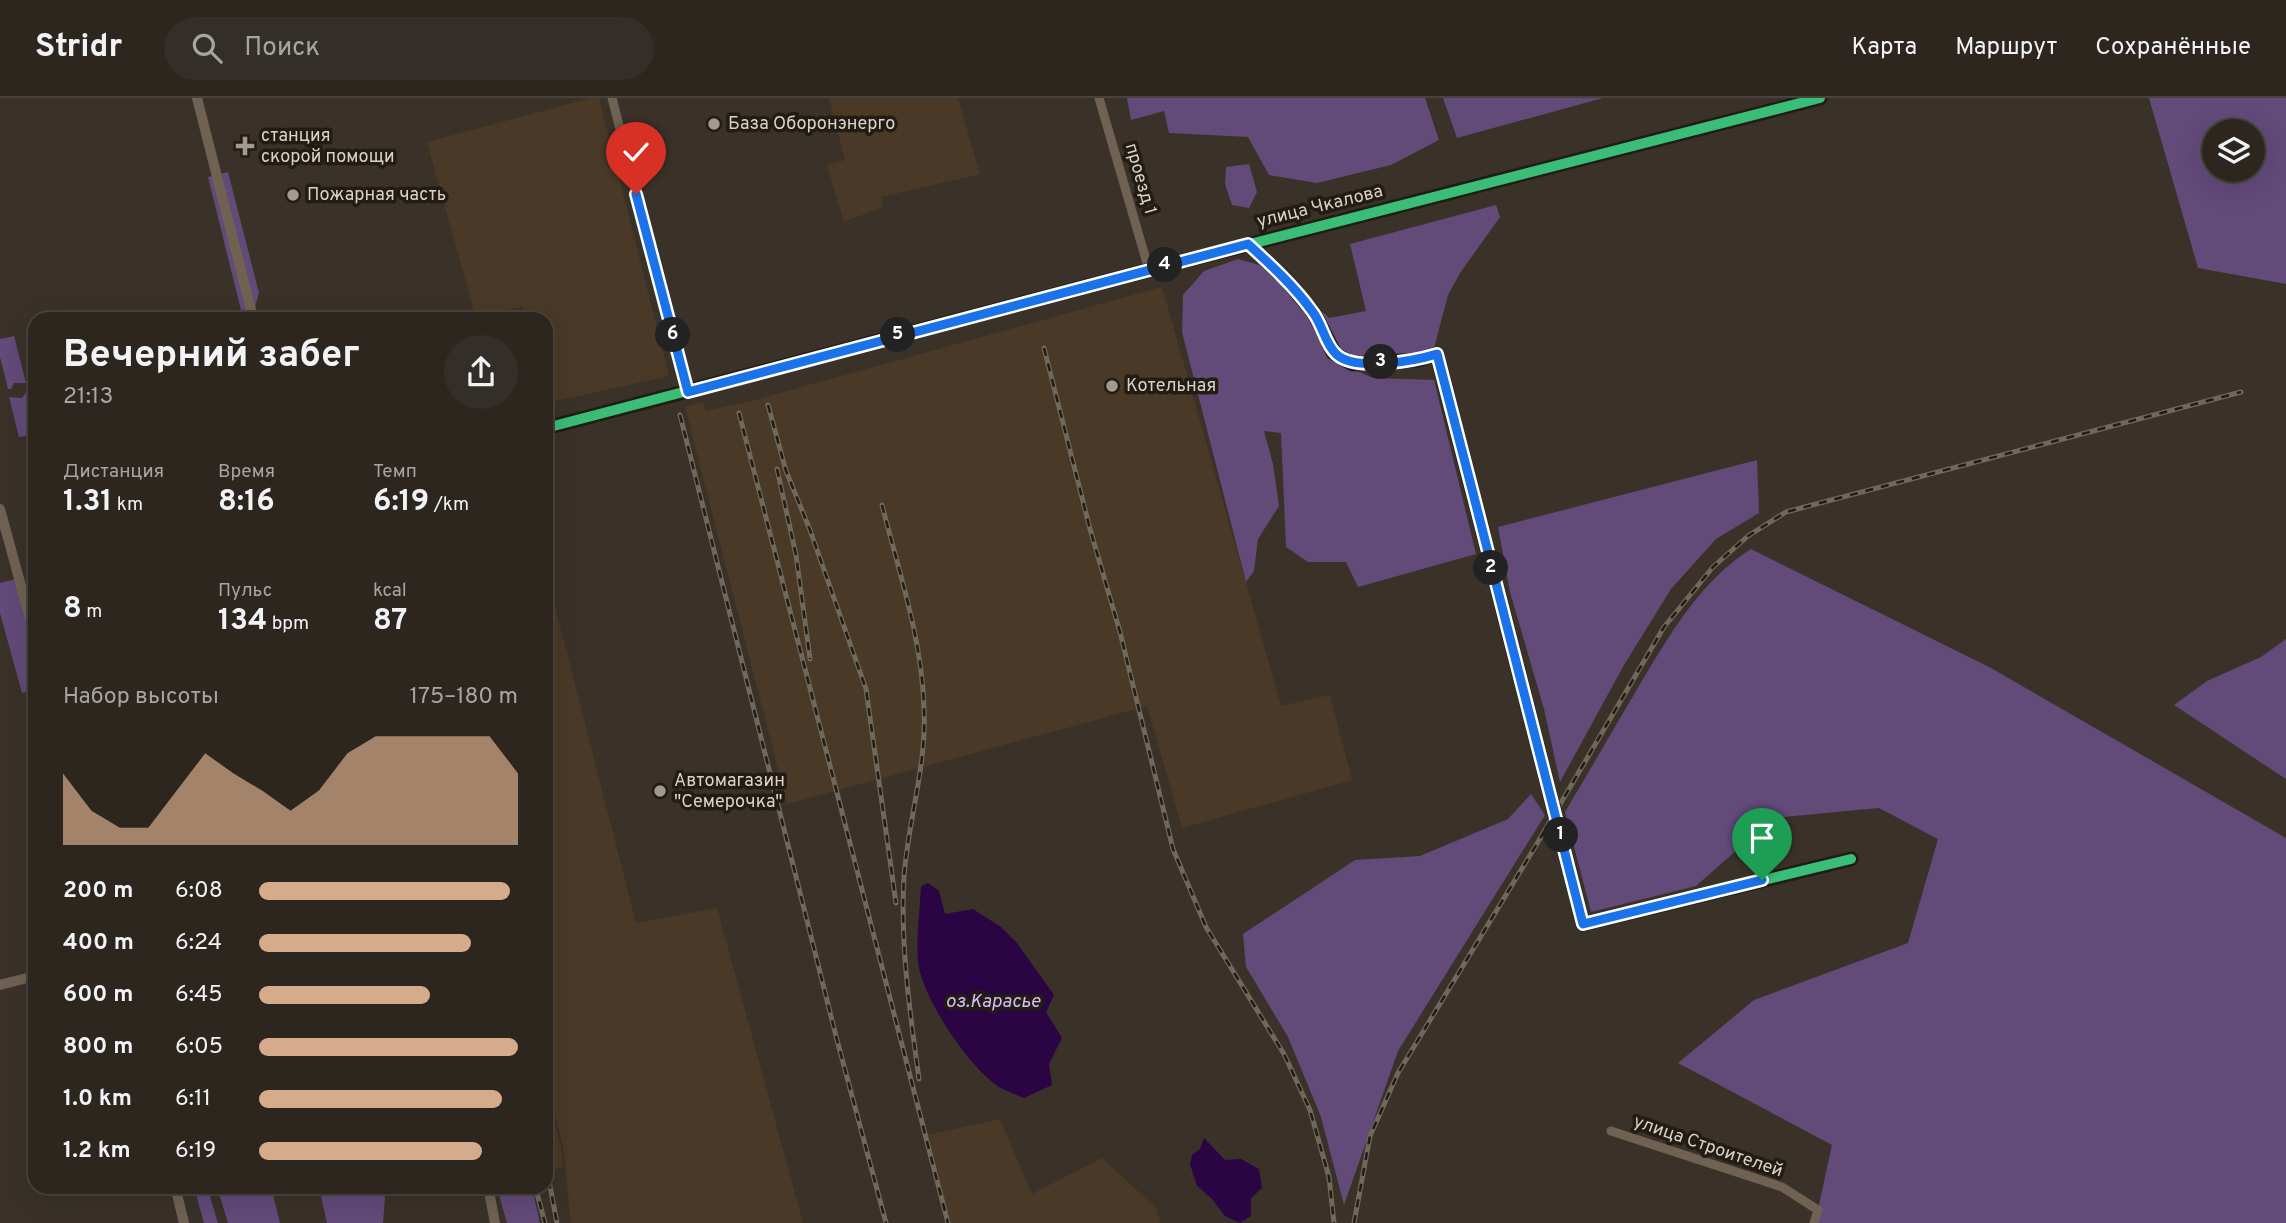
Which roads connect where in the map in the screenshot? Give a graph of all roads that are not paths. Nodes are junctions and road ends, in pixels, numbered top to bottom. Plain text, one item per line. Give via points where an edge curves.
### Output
1 (197, 98) edge
2 (612, 98) edge
3 (1099, 98) edge
4 (1820, 98) edge
5 (1248, 244) junction
6 (1149, 270) junction
7 (251, 312) edge
8 (688, 392) junction
9 (553, 426) edge
10 (0, 509) edge
11 (28, 611) edge
12 (1852, 859) dead end
13 (28, 977) edge
14 (0, 985) edge
15 (1611, 1131) dead end
16 (177, 1194) edge
17 (490, 1194) edge
18 (184, 1223) edge
19 (495, 1223) edge
20 (1814, 1223) edge

1 - 7 street
2 - 8 street
3 - 6 street, проезд 1
4 - 5 street, улица Чкалова
5 - 6 street, улица Чкалова
5 - 12 street via 1314,313 1335,354 1353,364 1437,354 1583,924
6 - 8 street, улица Чкалова
8 - 9 street, улица Чкалова
10 - 11 street
13 - 14 street
15 - 20 street, улица Строителей via 1782,1187 1818,1210
16 - 18 street
17 - 19 street

